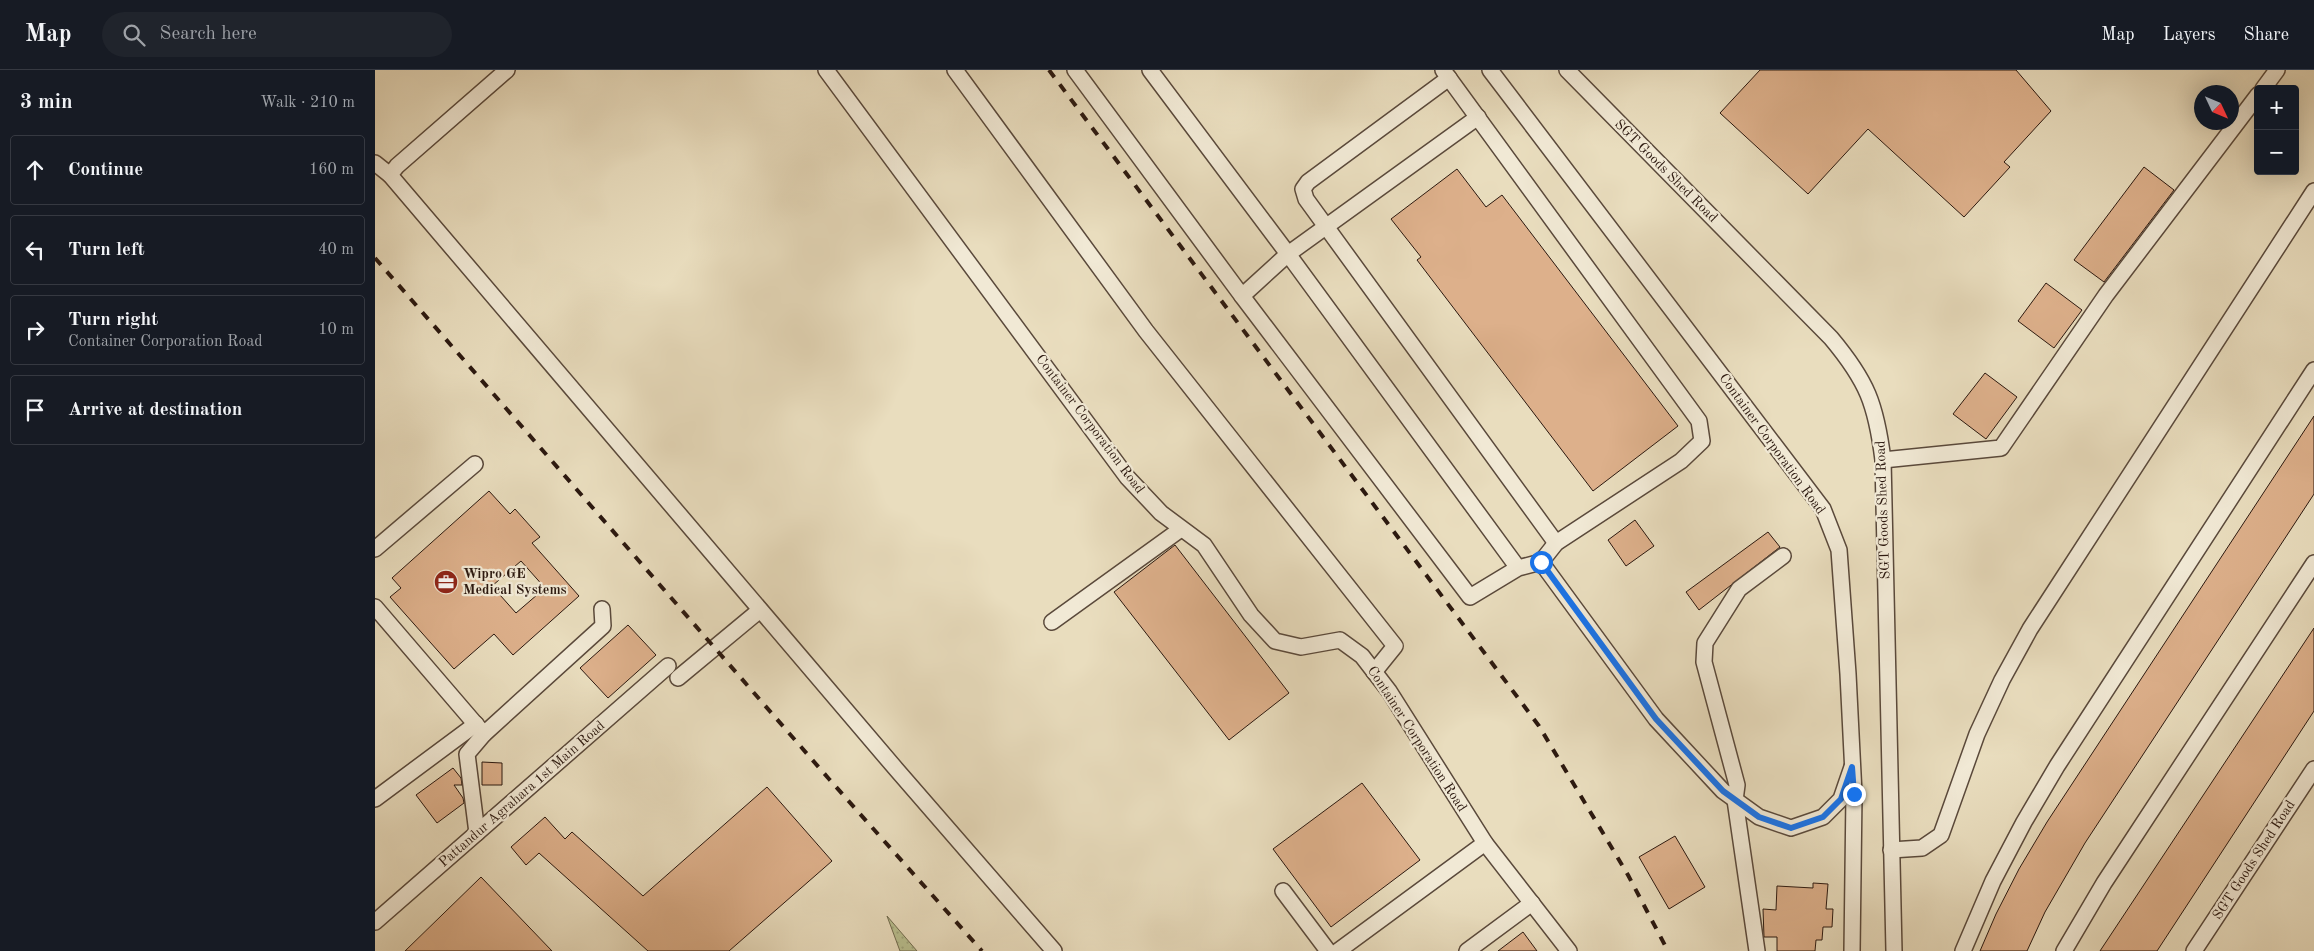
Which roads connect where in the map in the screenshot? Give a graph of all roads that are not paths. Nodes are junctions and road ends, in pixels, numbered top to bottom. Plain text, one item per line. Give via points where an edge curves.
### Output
1 (507, 70) edge
2 (826, 70) edge
3 (955, 70) edge
4 (1075, 70) edge
5 (1150, 70) edge
6 (1490, 70) edge
7 (1567, 70) edge
8 (2277, 70) edge
9 (1446, 74) edge
10 (2266, 85) edge
11 (2254, 100) edge
12 (1478, 117) junction
13 (375, 162) edge
14 (390, 175) junction
15 (2314, 191) edge
16 (1325, 226) junction
17 (1288, 254) junction
18 (1242, 296) junction
19 (2314, 370) edge
20 (1883, 460) junction
21 (475, 464) dead end
22 (1181, 528) junction
23 (1556, 543) junction
24 (375, 550) edge
25 (1783, 556) dead end
26 (1541, 562) junction
27 (2314, 563) edge
28 (1518, 568) junction
29 (375, 607) edge
30 (602, 610) dead end
31 (760, 610) junction
32 (1052, 622) dead end
33 (1374, 672) junction
34 (480, 729) junction
35 (1852, 767) junction
36 (2314, 769) edge
37 (375, 798) edge
38 (1735, 800) junction
39 (477, 833) junction
40 (1485, 843) junction
41 (1891, 850) junction
42 (1283, 890) dead end
43 (1532, 903) junction
44 (375, 922) edge
45 (1054, 951) edge
46 (1328, 951) edge
47 (1338, 951) edge
48 (1467, 951) edge
49 (1569, 951) edge
50 (1757, 951) edge
51 (1852, 951) edge
52 (1894, 951) edge
53 (1963, 951) edge
54 (2064, 951) edge
55 (2194, 951) edge

1 - 14 street
2 - 22 street, Container Corporation Road via 1127,477 1161,513
3 - 33 street via 1146,331 1395,646
4 - 18 street
5 - 17 street
6 - 35 street, Container Corporation Road via 1823,509 1839,550
7 - 20 street, SGT Goods Shed Road via 1843,352 1871,398
8 - 10 street
9 - 12 street
9 - 16 street via 1308,182 1303,189 1306,199
11 - 20 street via 2106,295 2001,448
12 - 16 street
12 - 23 street via 1699,421 1702,441 1681,461
13 - 14 street
14 - 31 street
15 - 41 street via 2030,629 1977,734 1941,835 1922,848
16 - 17 street
16 - 23 street
17 - 18 street
17 - 28 street
18 - 28 street via 1470,597
19 - 53 street via 2023,822
20 - 41 street, SGT Goods Shed Road
21 - 24 street
22 - 32 street
22 - 33 street, Container Corporation Road via 1204,545 1251,615 1275,641 1301,647 1340,640 1362,656
23 - 26 street
25 - 38 street via 1739,589 1705,642 1704,662 1737,785
26 - 28 street
26 - 38 street via 1656,719
27 - 54 street via 2104,883
29 - 34 street
30 - 34 street via 603,626
31 - 39 street, Pattandur Agrahara 1st Main Road via 673,672
31 - 45 street
33 - 40 street, Container Corporation Road
34 - 37 street
34 - 39 street via 467,754
35 - 38 street via 1841,799 1823,817 1791,828 1759,817
35 - 51 street, Container Corporation Road
36 - 55 street, SGT Goods Shed Road
38 - 50 street
39 - 44 street, Pattandur Agrahara 1st Main Road
40 - 43 street, Container Corporation Road
40 - 47 street
41 - 52 street, SGT Goods Shed Road
42 - 46 street
43 - 48 street
43 - 49 street, Container Corporation Road

